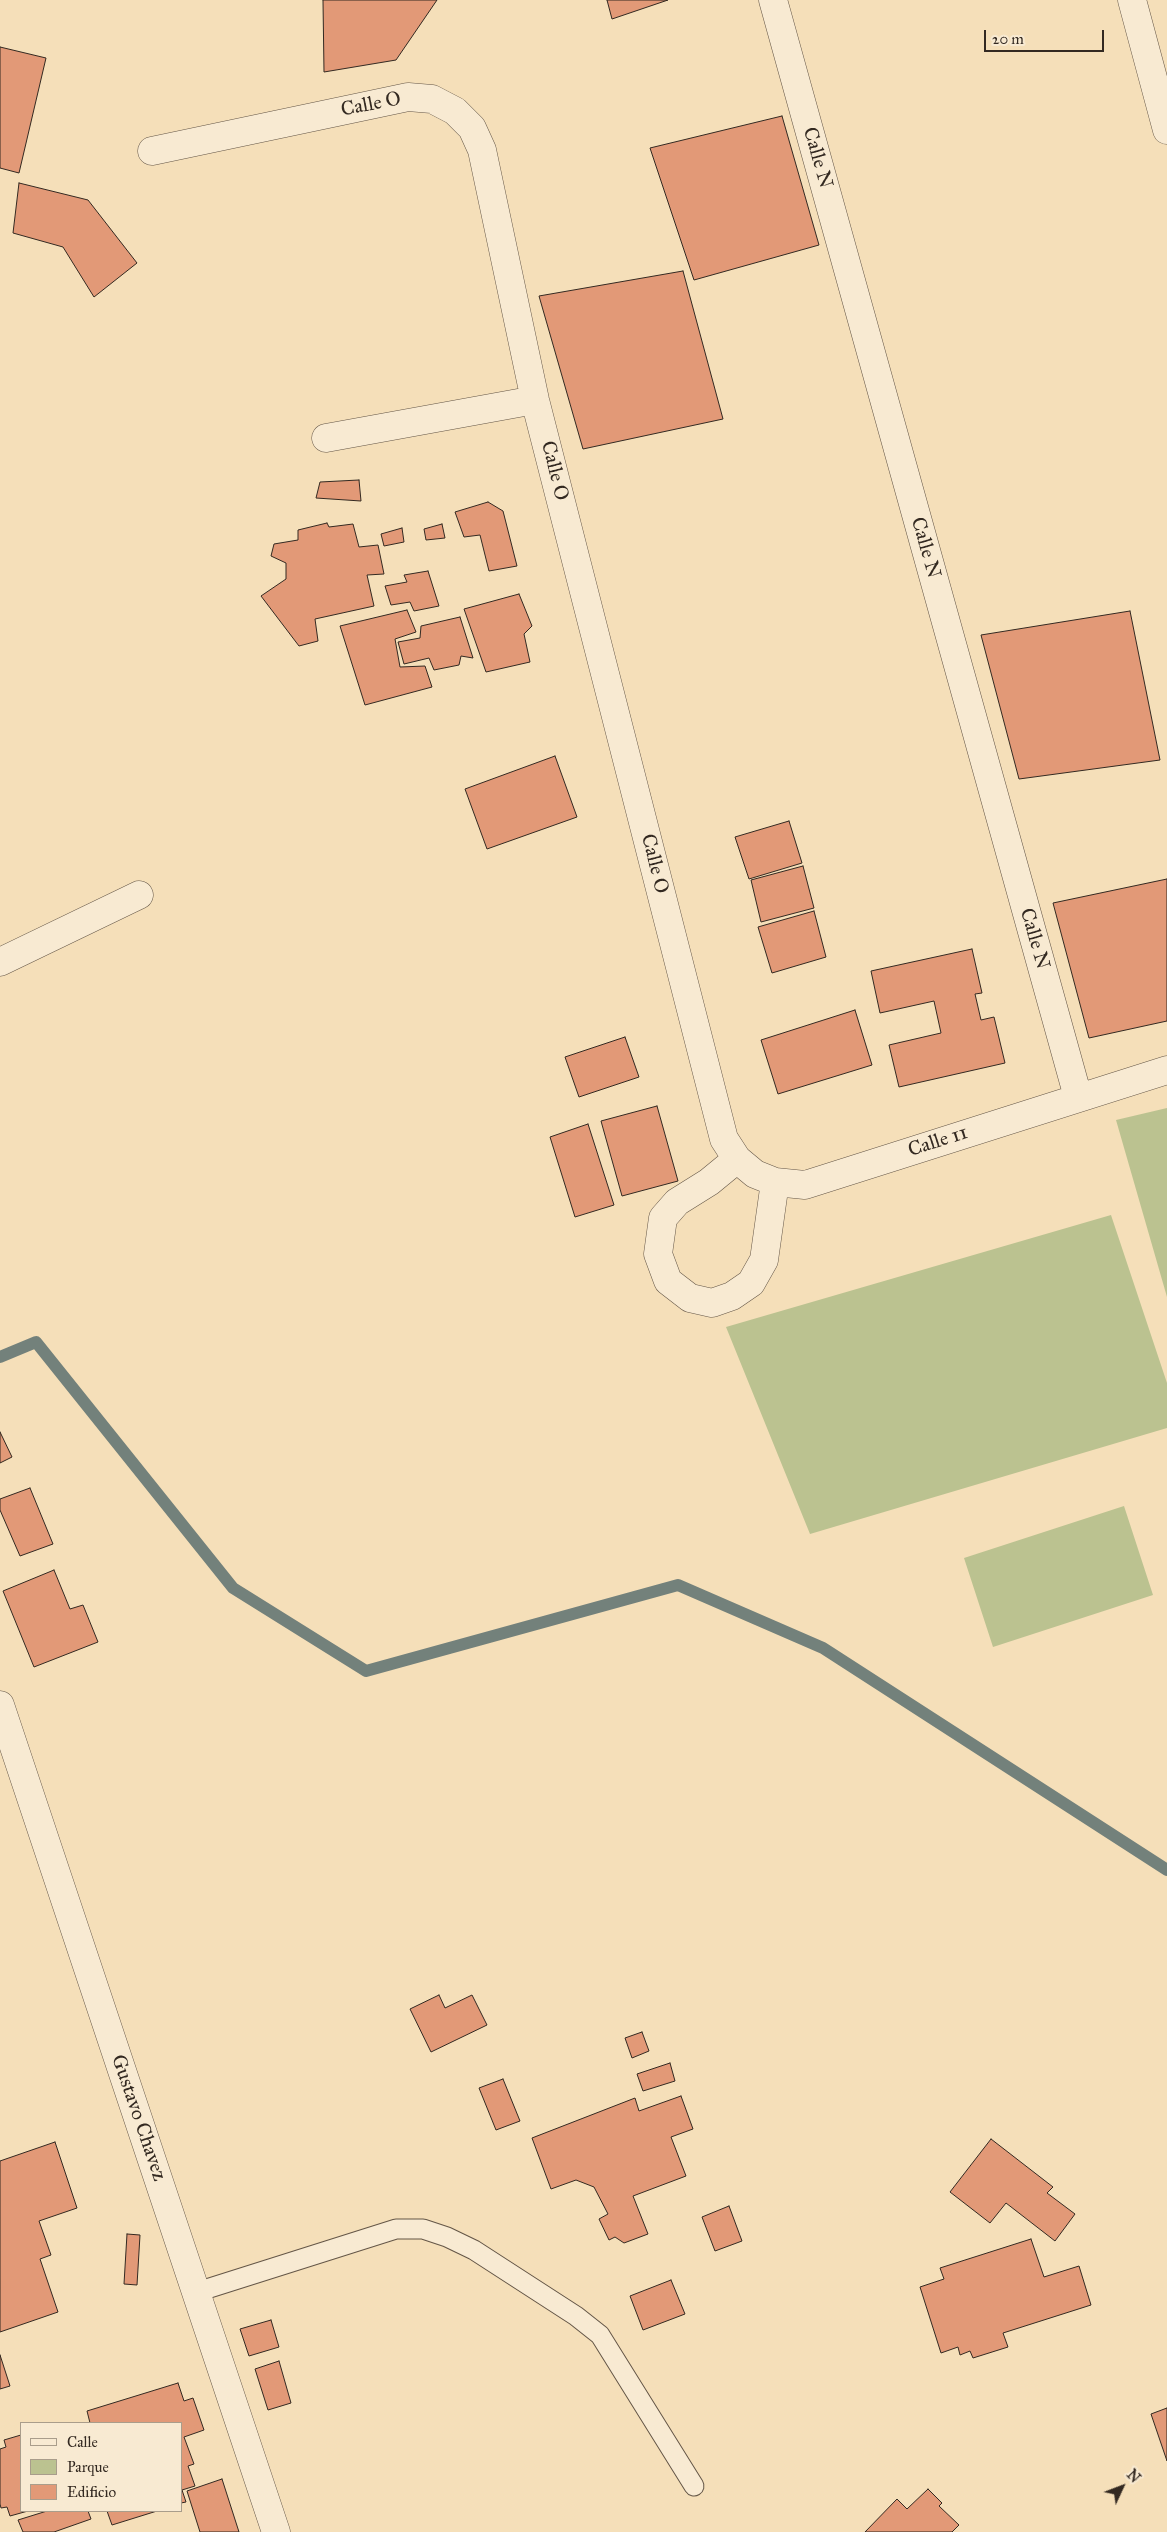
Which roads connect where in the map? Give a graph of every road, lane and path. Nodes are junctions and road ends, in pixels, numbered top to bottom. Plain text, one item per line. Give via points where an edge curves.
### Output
1 (773, 0) edge
2 (1132, 0) edge
3 (1167, 130) edge
4 (152, 151) dead end
5 (536, 400) junction
6 (326, 438) dead end
7 (139, 895) dead end
8 (0, 962) edge
9 (1167, 1070) edge
10 (1078, 1097) junction
11 (730, 1149) junction
12 (775, 1182) junction
13 (0, 1705) edge
14 (197, 2292) junction
15 (694, 2486) dead end
16 (276, 2532) edge

1 - 10 street, Calle N
2 - 3 street
4 - 5 street, Calle O via 408,97 432,99 455,110 472,128 482,150
5 - 6 street
5 - 11 street, Calle O
7 - 8 street
9 - 10 street, Calle 11
10 - 12 street, Calle 11 via 805,1185
11 - 12 street, Calle 11 via 755,1174
11 - 12 street via 709,1182 677,1202 664,1218 658,1254 668,1281 690,1298 712,1303 732,1296 751,1283 764,1260
13 - 14 street, Gustavo Chavez
14 - 15 lane via 396,2229 423,2229 446,2237 474,2250 600,2335
14 - 16 street, Gustavo Chavez

